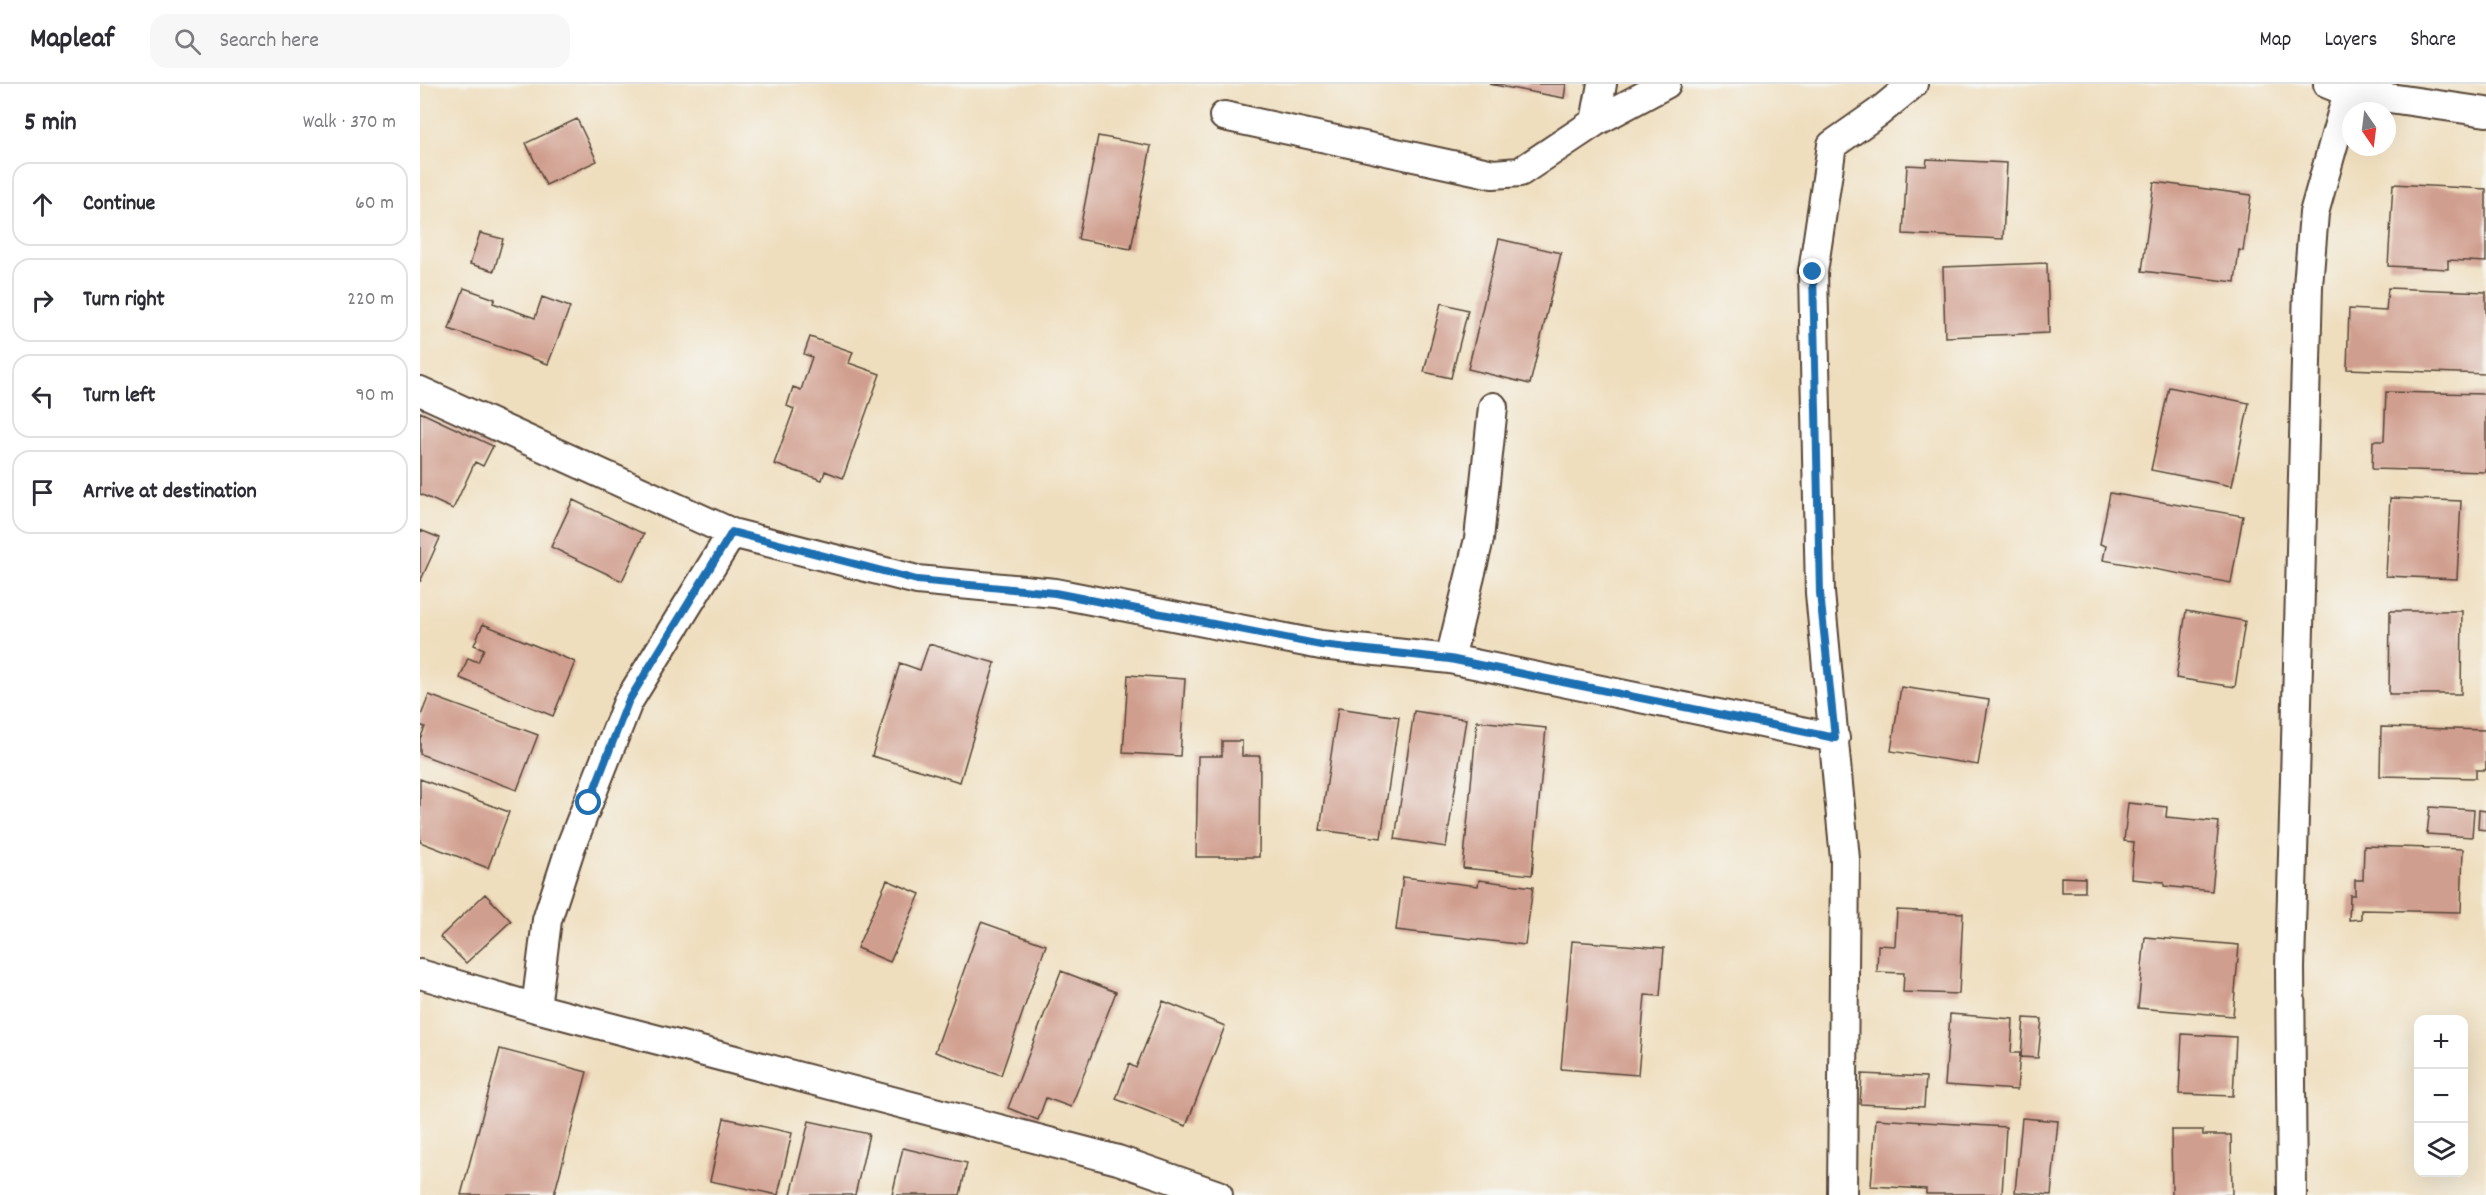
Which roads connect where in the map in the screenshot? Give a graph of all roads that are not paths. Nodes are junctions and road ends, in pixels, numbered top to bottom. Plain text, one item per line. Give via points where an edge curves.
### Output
1 (1602, 84) edge
2 (1666, 84) edge
3 (1912, 84) edge
4 (2338, 88) edge
5 (2486, 112) edge
6 (1224, 116) dead end
7 (1595, 122) junction
8 (420, 391) edge
9 (1493, 407) dead end
10 (732, 532) junction
11 (1450, 659) junction
12 (1835, 738) junction
13 (420, 974) edge
14 (536, 1008) junction
15 (1208, 1194) edge
16 (1842, 1195) edge
17 (2292, 1195) edge

1 - 7 street
2 - 7 street
3 - 12 street via 1832,145 1813,272 1820,593
4 - 5 street
4 - 17 street via 2314,213 2308,286 2291,956
6 - 7 street via 1493,174 1520,172
8 - 10 street
9 - 11 street via 1479,539
10 - 11 street via 917,580 1055,593 1321,645
10 - 14 street via 628,702 571,846 547,920
11 - 12 street
12 - 16 street via 1845,859
13 - 14 street
14 - 15 street via 1118,1160

